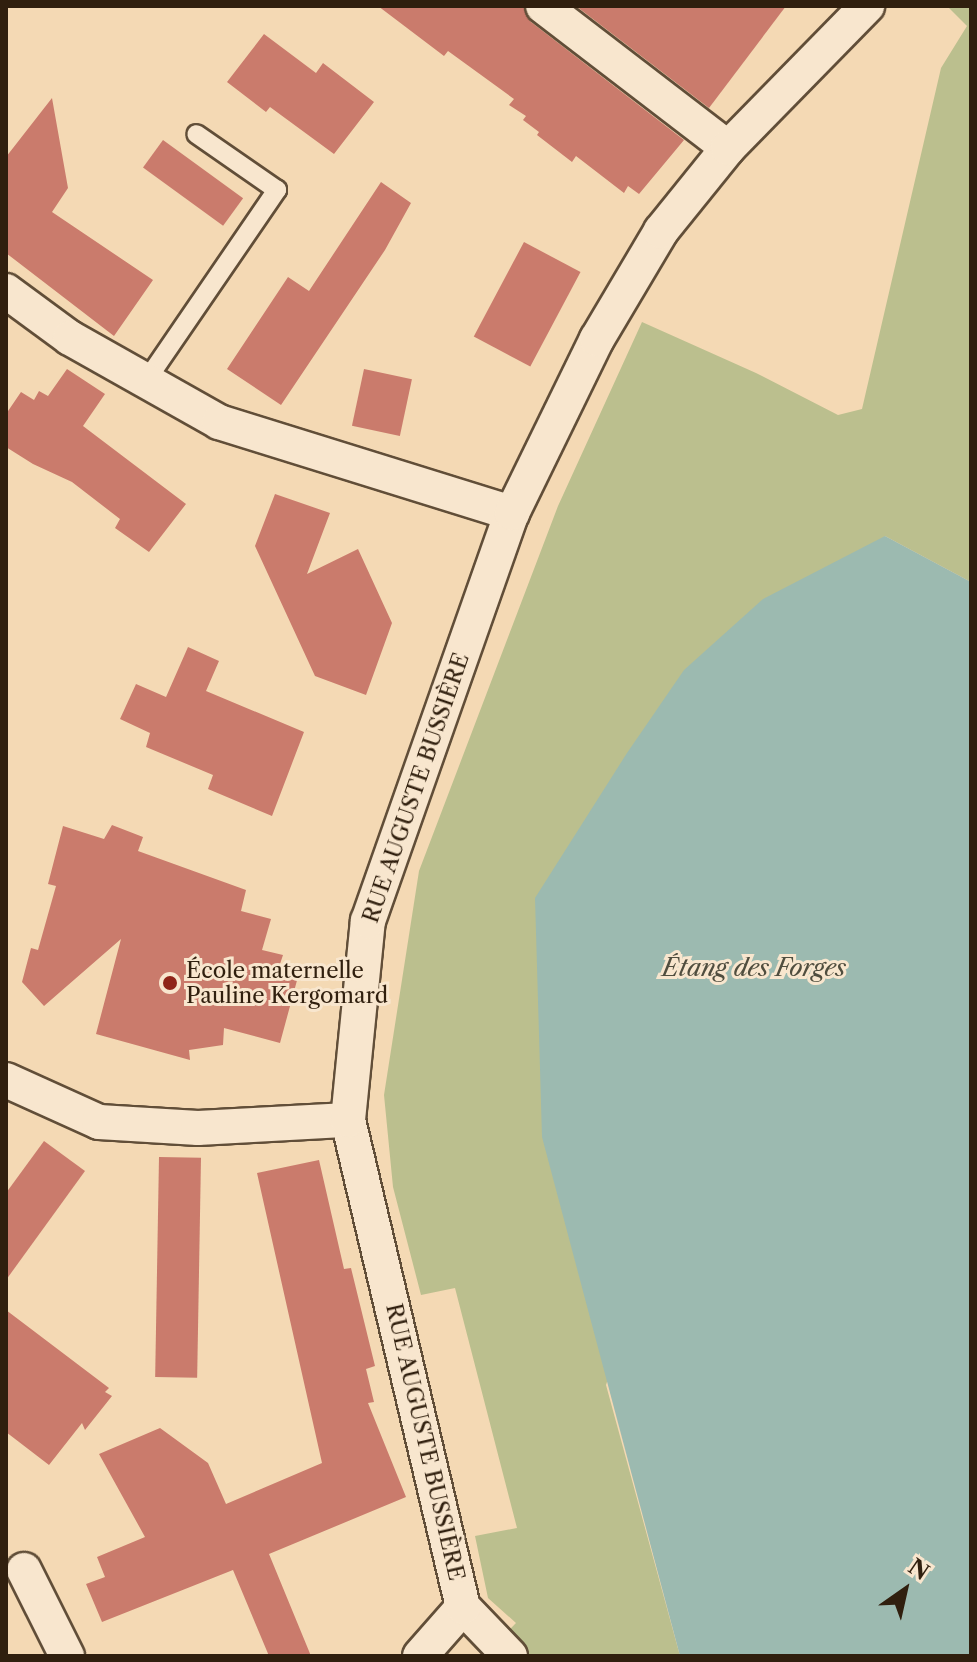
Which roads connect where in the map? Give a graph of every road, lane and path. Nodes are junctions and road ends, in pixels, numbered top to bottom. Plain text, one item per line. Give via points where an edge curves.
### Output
1 (543, 6) edge
2 (867, 6) edge
3 (196, 134) dead end
4 (728, 148) junction
5 (6, 291) edge
6 (146, 381) junction
7 (512, 513) junction
8 (6, 1080) edge
9 (348, 1120) junction
10 (24, 1570) dead end
11 (463, 1607) junction
12 (67, 1656) edge
13 (420, 1656) edge
14 (510, 1656) edge

1 - 4 street
2 - 4 street, RUE AUGUSTE BUSSIÈRE
3 - 6 lane via 277,190
4 - 7 street, RUE AUGUSTE BUSSIÈRE via 661,231 621,296
5 - 6 street via 70,338
6 - 7 street via 219,422
7 - 9 street, RUE AUGUSTE BUSSIÈRE via 368,921
8 - 9 street via 99,1122 198,1128
9 - 11 street, RUE AUGUSTE BUSSIÈRE
10 - 12 street
11 - 13 street
11 - 14 street, RUE AUGUSTE BUSSIÈRE

